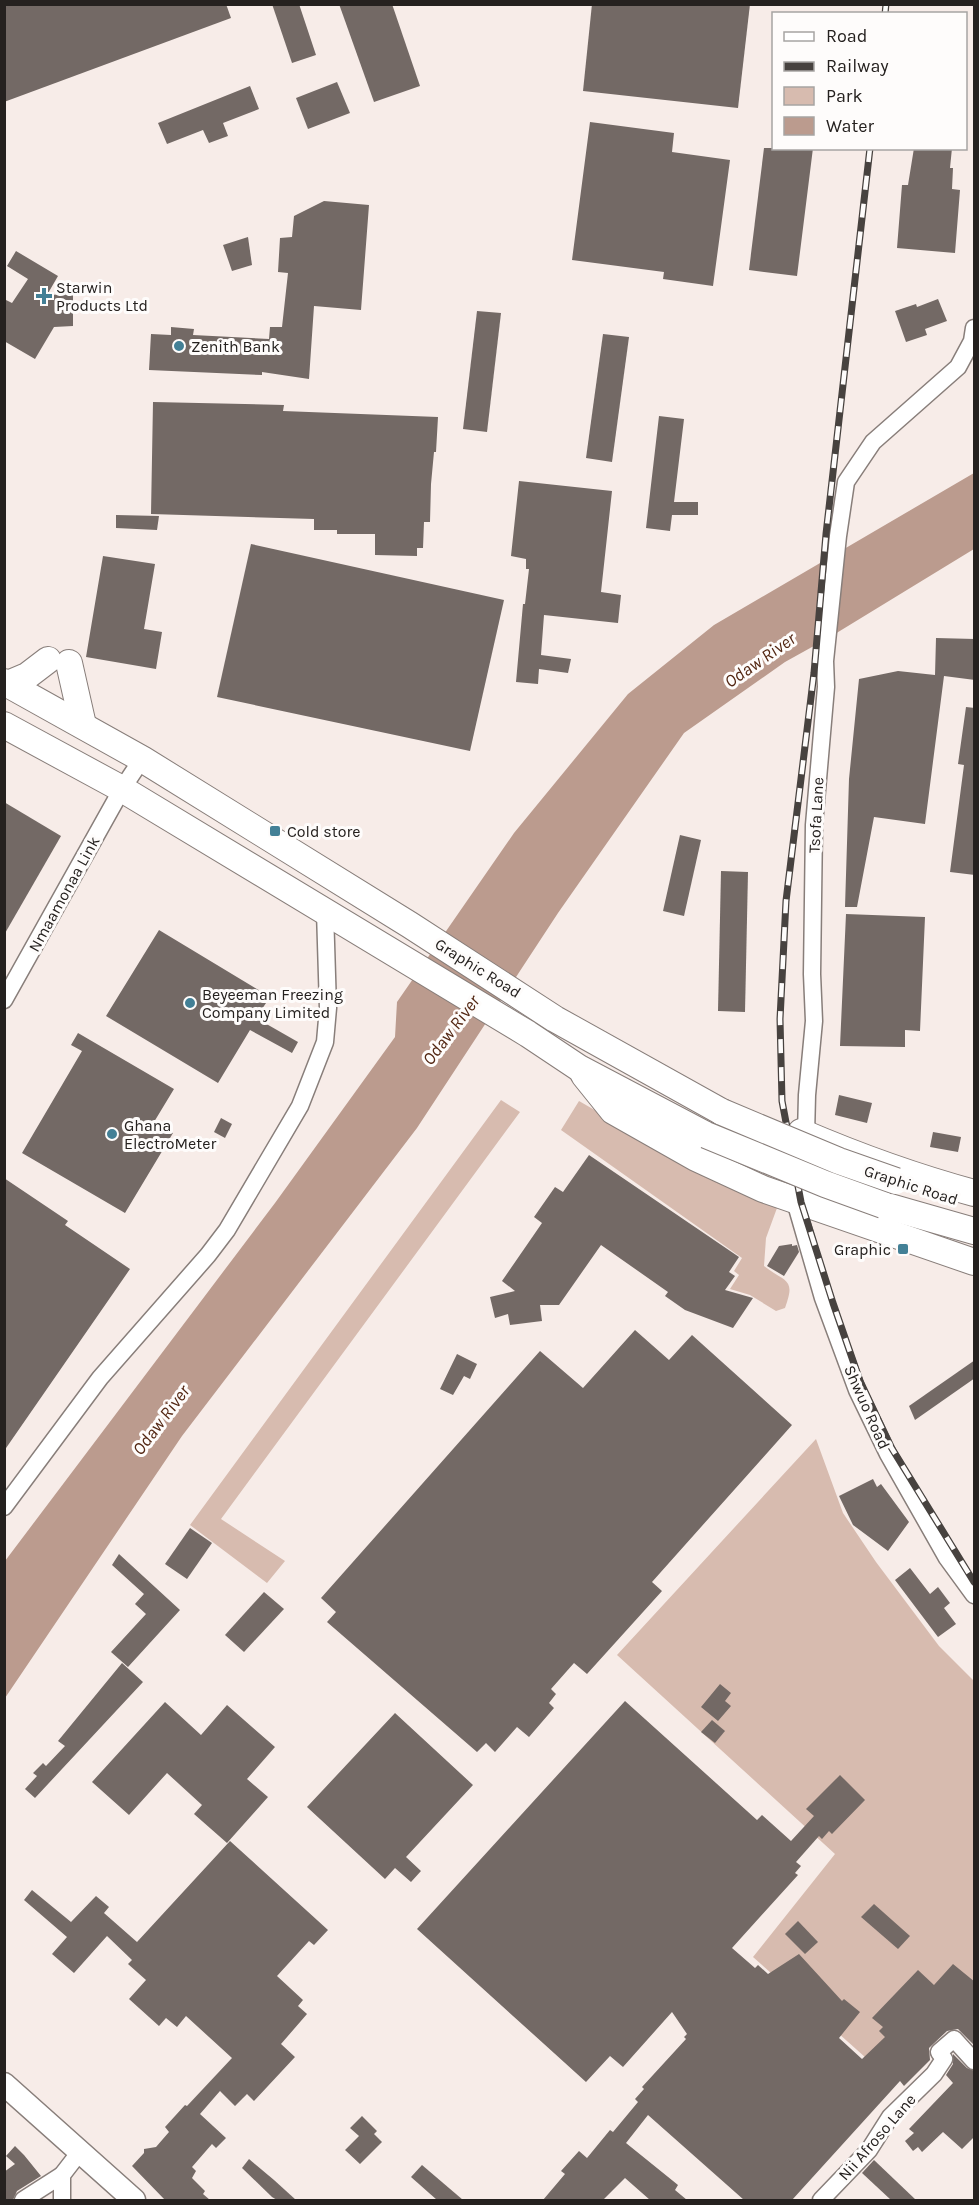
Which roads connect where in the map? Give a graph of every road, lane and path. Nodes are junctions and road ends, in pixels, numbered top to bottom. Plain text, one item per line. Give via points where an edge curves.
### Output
1 (975, 328) edge
2 (6, 683) edge
3 (4, 725) edge
4 (83, 725) junction
5 (141, 759) junction
6 (122, 789) junction
7 (326, 911) junction
8 (10, 977) edge
9 (4, 1000) edge
10 (634, 1064) junction
11 (579, 1068) junction
12 (806, 1135) junction
13 (975, 1193) edge
14 (795, 1201) junction
15 (975, 1205) edge
16 (975, 1231) edge
17 (975, 1263) edge
18 (4, 1507) edge
19 (975, 1595) edge
20 (975, 2061) edge
21 (4, 2084) edge
22 (79, 2153) junction
23 (62, 2175) junction
24 (23, 2200) edge
25 (62, 2200) edge
26 (134, 2200) edge
27 (821, 2200) edge

1 - 12 street, Tsofa Lane via 958,368 873,442 846,482 825,661 814,825 814,1021
2 - 4 main road, Graphic Road
2 - 4 main road via 59,662
3 - 6 main road, Graphic Road
4 - 5 main road, Graphic Road
5 - 6 street, Nmaamonaa Link
5 - 10 main road, Graphic Road
6 - 7 main road, Graphic Road
6 - 8 street, Nmaamonaa Link
7 - 11 main road, Graphic Road
7 - 18 street via 325,1042 300,1106 208,1256 100,1378
8 - 9 street, Nmaamonaa Link
10 - 12 main road via 701,1095
10 - 15 main road, Graphic Road, bridge via 722,1112 839,1161
11 - 14 main road via 613,1111 696,1158
11 - 16 main road, Graphic Road, bridge via 706,1135 825,1184
12 - 13 main road
14 - 17 main road
14 - 19 street, Shwuo Road via 823,1298 857,1390 941,1548
20 - 27 street, Nii Afroso Lane via 954,2039 939,2052 944,2059 934,2074 890,2117 874,2144
21 - 22 street
22 - 23 street
22 - 26 street
23 - 24 street
23 - 25 street

